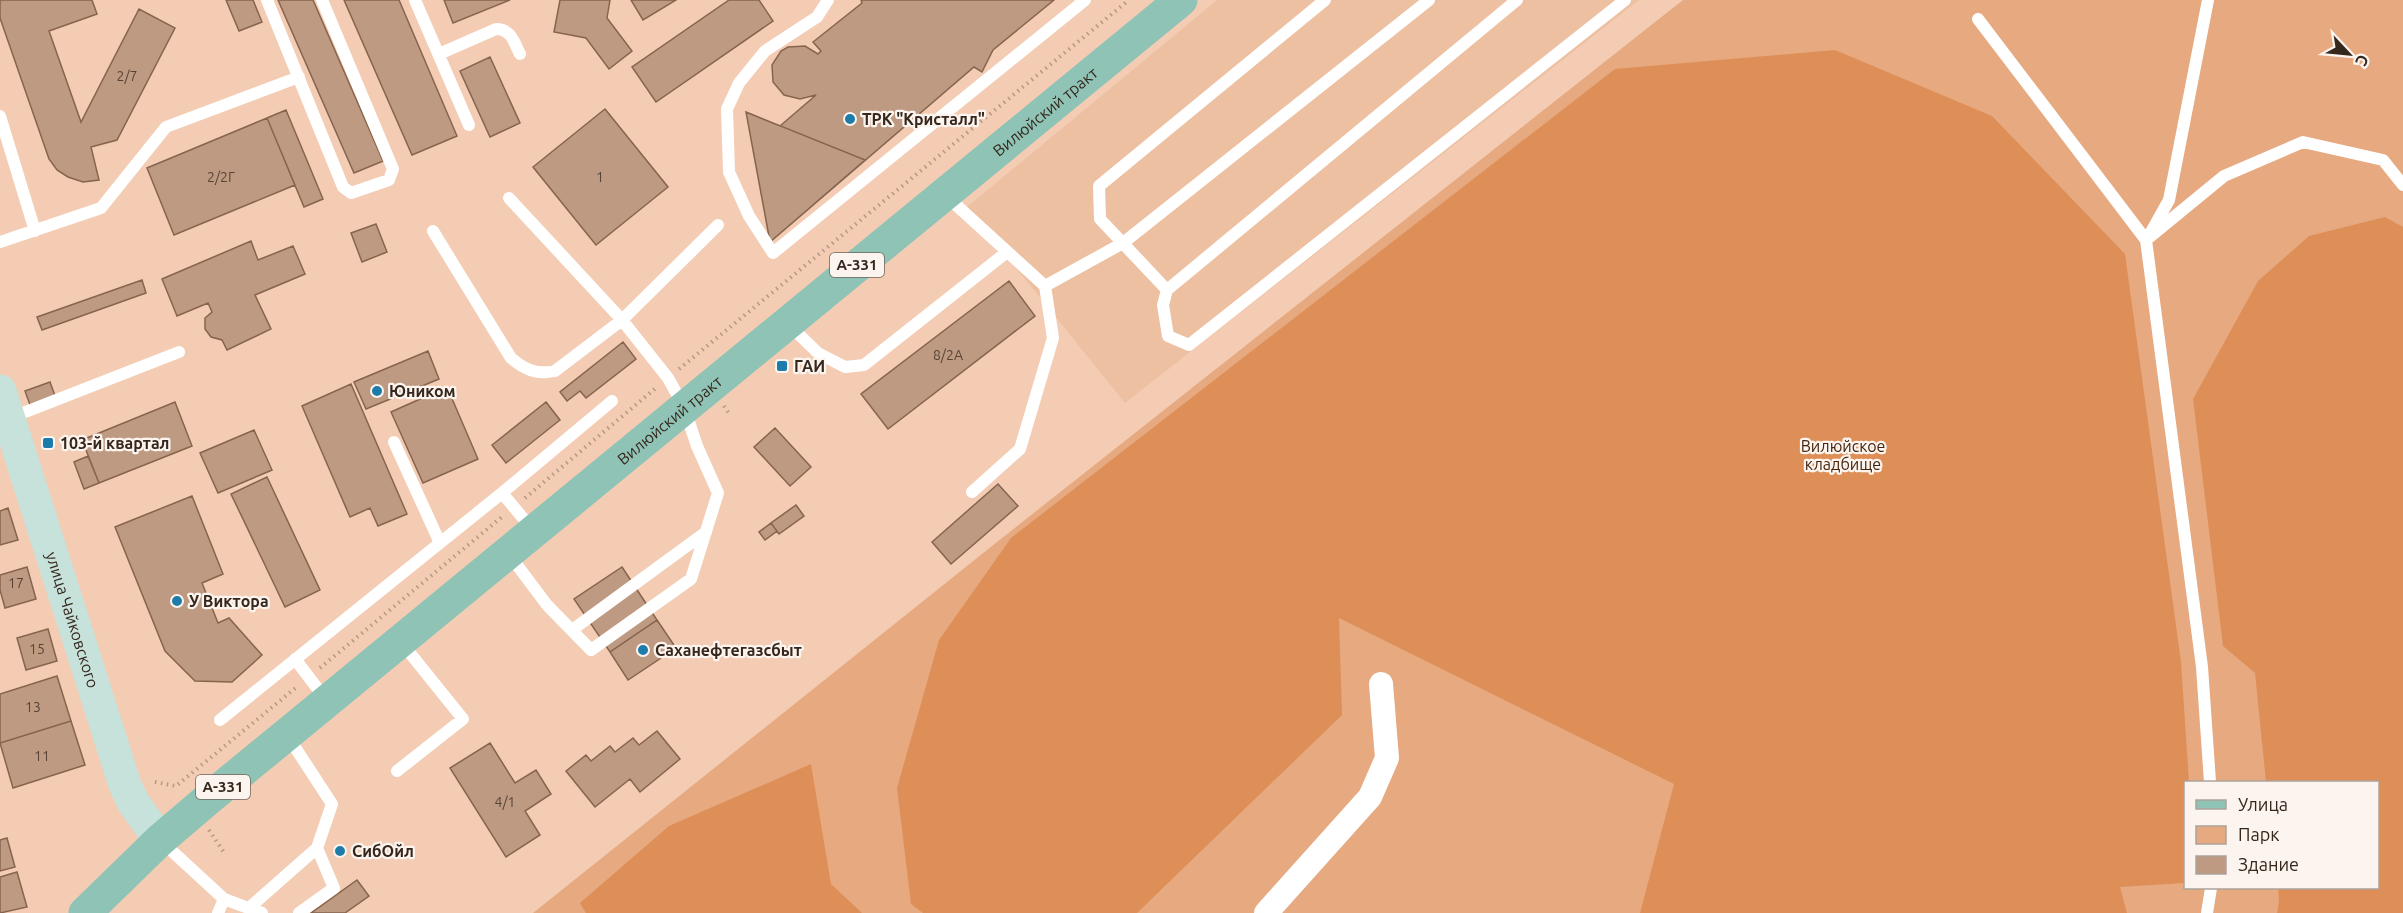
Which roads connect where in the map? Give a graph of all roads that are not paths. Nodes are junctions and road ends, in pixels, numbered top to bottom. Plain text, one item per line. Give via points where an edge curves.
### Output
1 (267, 0) edge
2 (322, 0) edge
3 (415, 0) edge
4 (828, 0) edge
5 (1085, 0) edge
6 (1181, 0) edge
7 (1325, 0) edge
8 (1429, 0) edge
9 (1517, 0) edge
10 (1625, 0) edge
11 (2208, 0) edge
12 (1978, 19) dead end
13 (440, 54) junction
14 (520, 54) dead end
15 (299, 77) junction
16 (0, 116) edge
17 (470, 124) dead end
18 (2403, 185) edge
19 (944, 194) junction
20 (509, 198) dead end
21 (718, 225) dead end
22 (35, 231) junction
23 (433, 231) dead end
24 (2146, 240) junction
25 (0, 242) edge
26 (1123, 243) junction
27 (1007, 252) junction
28 (1045, 286) junction
29 (1167, 290) junction
30 (622, 320) junction
31 (786, 323) junction
32 (179, 352) dead end
33 (612, 401) dead end
34 (4, 405) edge
35 (684, 407) junction
36 (394, 442) dead end
37 (972, 492) dead end
38 (502, 494) junction
39 (524, 519) junction
40 (706, 532) junction
41 (440, 543) junction
42 (508, 552) junction
43 (572, 630) junction
44 (400, 641) junction
45 (295, 659) junction
46 (1381, 684) dead end
47 (318, 689) junction
48 (220, 720) dead end
49 (286, 735) junction
50 (397, 771) dead end
51 (2210, 781) edge
52 (160, 840) junction
53 (317, 848) junction
54 (2211, 889) edge
55 (224, 899) junction
56 (249, 908) junction
57 (86, 913) edge
58 (218, 913) edge
59 (262, 913) edge
60 (299, 913) edge
61 (1266, 913) edge
62 (2207, 913) edge

1 - 15 lane
2 - 15 lane via 393,169 389,180 351,193 344,188
3 - 13 lane
4 - 5 lane via 817,16 765,51 739,83 728,109 729,172 749,216 773,253
6 - 19 main road, Вилюйский тракт / А-331
7 - 26 lane via 1099,186 1100,219
8 - 26 lane
9 - 29 lane
10 - 29 lane via 1189,345 1168,336 1163,305
11 - 24 lane via 2169,200
12 - 24 lane
13 - 14 lane via 496,29 510,33
13 - 17 lane
15 - 22 lane via 166,127 101,208
16 - 22 lane
18 - 24 lane via 2383,160 2303,142 2224,176
19 - 27 lane
19 - 31 main road, Вилюйский тракт / А-331
20 - 30 lane
21 - 30 lane
22 - 25 lane
23 - 30 lane via 511,358 521,367 534,372 555,371
24 - 51 lane via 2202,667
26 - 28 lane
26 - 29 lane
27 - 28 lane
27 - 31 lane via 864,365 845,367 818,353
28 - 37 lane via 1053,338 1020,449
30 - 35 lane via 668,378
31 - 35 main road, Вилюйский тракт / А-331
32 - 34 lane
33 - 38 lane
34 - 52 main road, улица Чайковского via 124,785
35 - 39 main road, Вилюйский тракт / А-331
35 - 40 lane via 718,493
36 - 41 lane
38 - 39 lane
38 - 41 lane
39 - 42 main road, Вилюйский тракт / А-331
40 - 43 lane
40 - 43 lane via 691,579 591,650
41 - 45 lane
42 - 43 lane via 547,605
42 - 44 main road, Вилюйский тракт / А-331
44 - 47 main road, Вилюйский тракт / А-331
44 - 50 lane via 463,719
45 - 47 lane
45 - 48 lane
46 - 61 street via 1387,758 1370,798
47 - 49 main road, Вилюйский тракт / А-331
49 - 52 main road, Вилюйский тракт / А-331
49 - 53 lane via 332,804
52 - 55 lane
52 - 57 main road, А-331
53 - 56 lane
53 - 60 lane via 334,888
54 - 62 lane
55 - 56 lane
55 - 58 lane
56 - 59 lane

